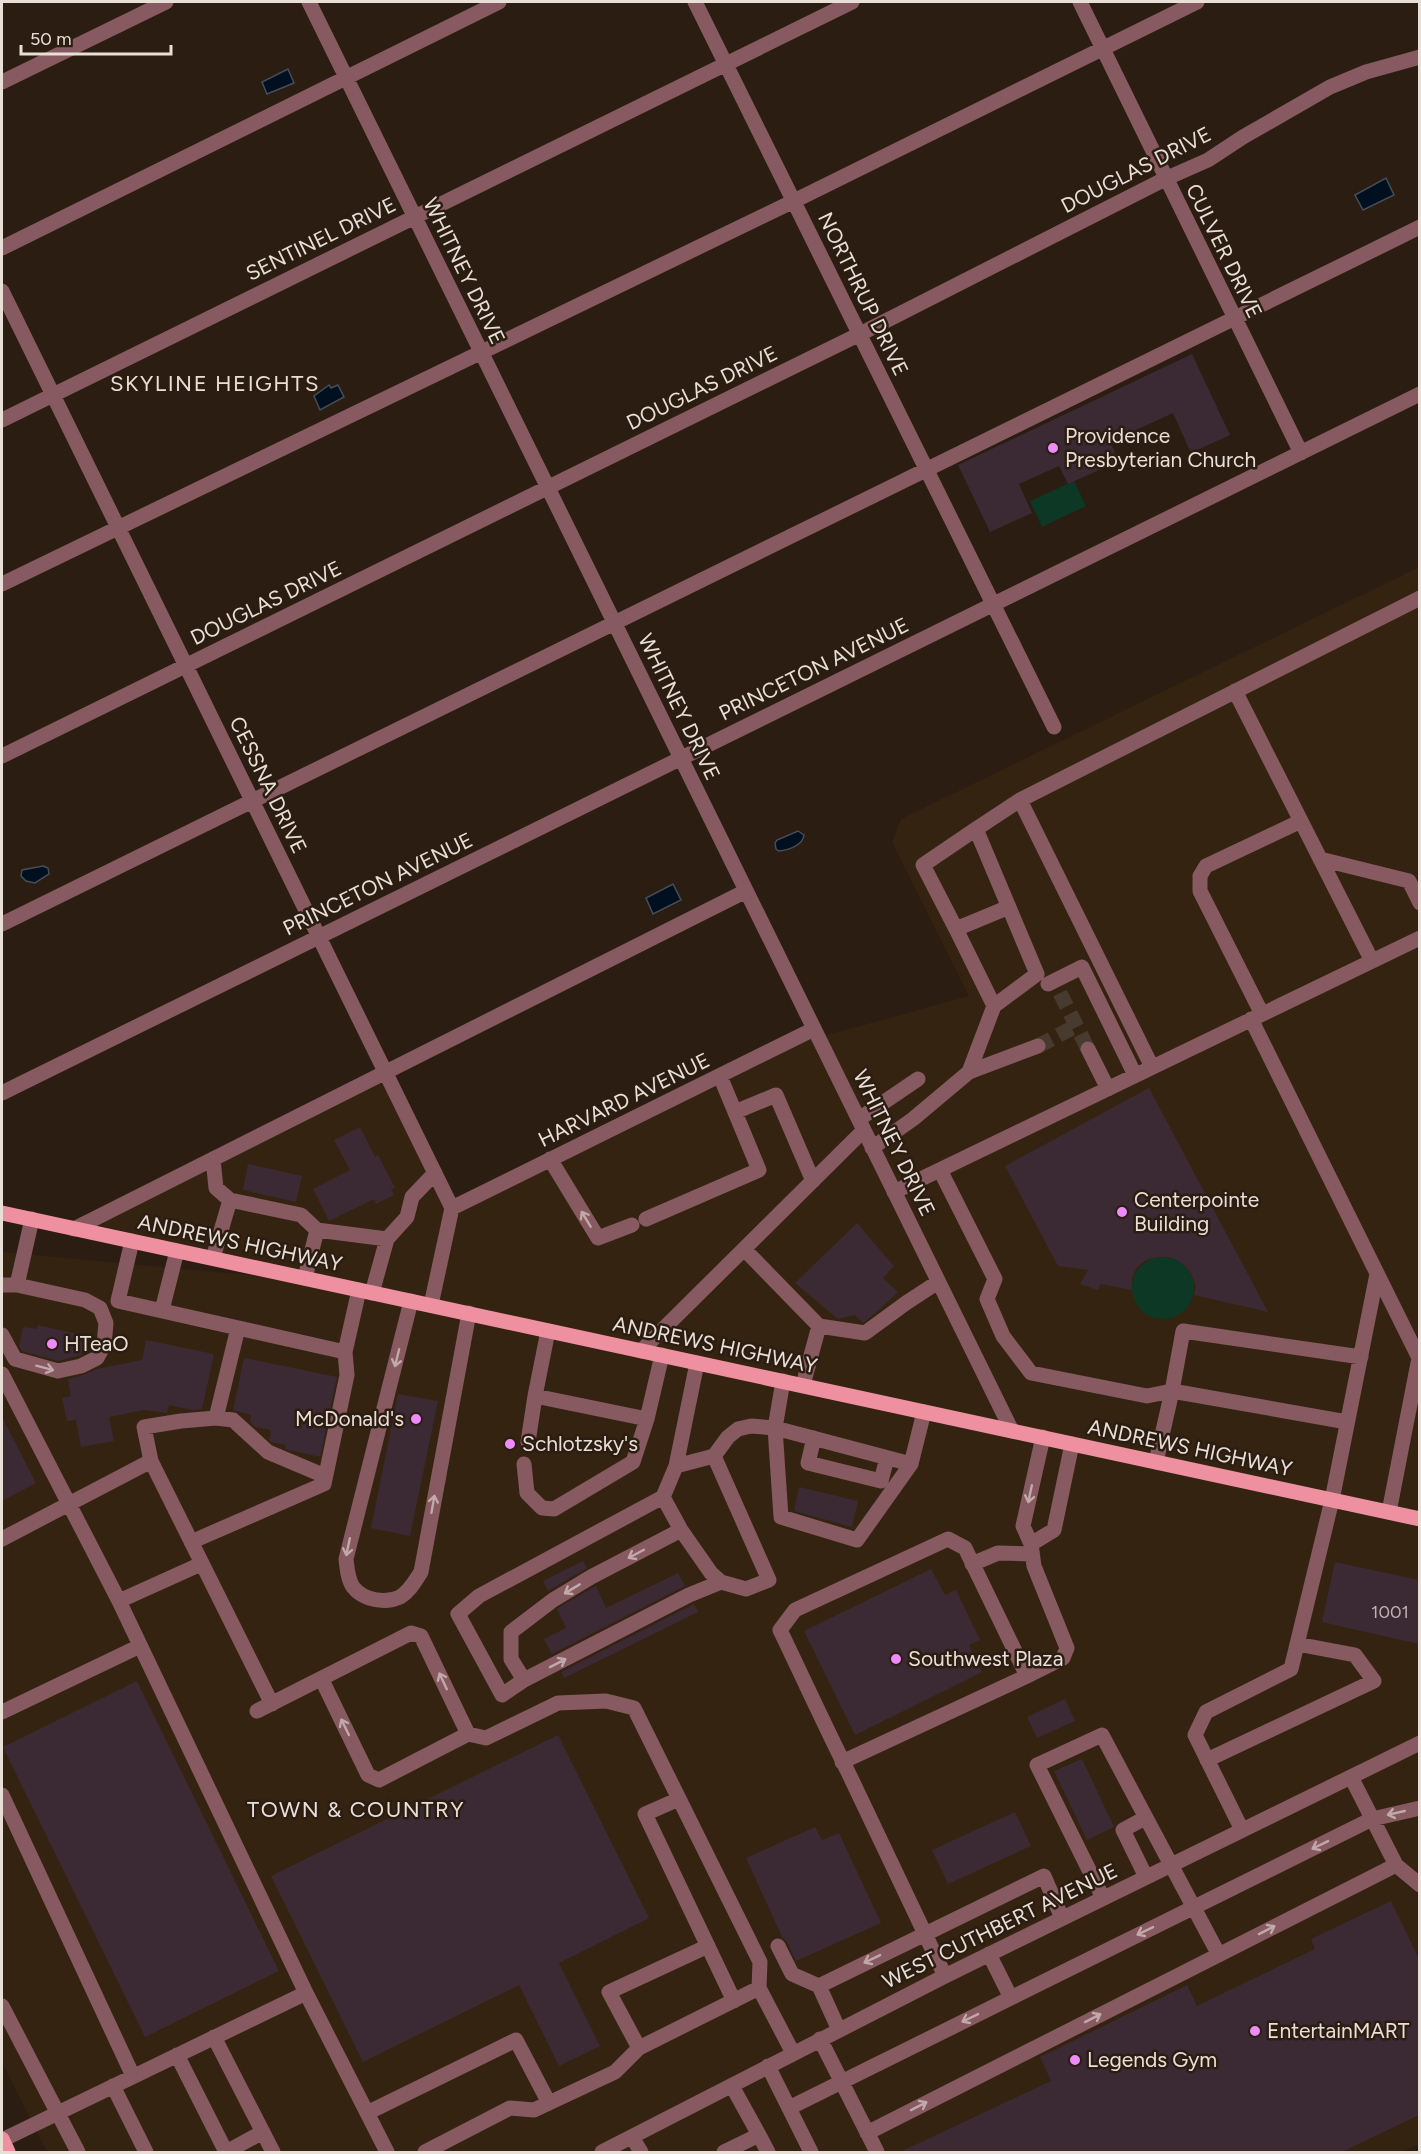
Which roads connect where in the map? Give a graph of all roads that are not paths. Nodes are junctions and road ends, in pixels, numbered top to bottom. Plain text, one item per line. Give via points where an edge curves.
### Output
1 (166, 2) edge
2 (309, 2) edge
3 (499, 2) edge
4 (695, 2) edge
5 (852, 2) edge
6 (1080, 2) edge
7 (1197, 2) edge
8 (1102, 49) junction
9 (1419, 57) edge
10 (726, 63) junction
11 (345, 77) junction
12 (2, 82) edge
13 (1165, 179) junction
14 (794, 201) junction
15 (414, 217) junction
16 (1419, 227) edge
17 (2, 248) edge
18 (2, 291) edge
19 (1234, 319) junction
20 (860, 334) junction
21 (481, 352) junction
22 (1419, 394) edge
23 (53, 395) junction
24 (2, 420) edge
25 (1301, 453) junction
26 (927, 470) junction
27 (548, 488) junction
28 (118, 527) junction
29 (2, 584) edge
30 (1419, 598) edge
31 (992, 605) junction
32 (614, 623) junction
33 (185, 666) junction
34 (1235, 691) junction
35 (1054, 727) dead end
36 (2, 756) edge
37 (680, 758) junction
38 (252, 800) junction
39 (1020, 800) junction
40 (1301, 821) junction
41 (976, 829) junction
42 (1320, 859) junction
43 (1414, 879) edge
44 (746, 891) junction
45 (1419, 903) edge
46 (1010, 907) junction
47 (2, 924) edge
48 (956, 929) junction
49 (319, 936) junction
50 (1419, 938) edge
51 (1372, 961) junction
52 (1048, 984) junction
53 (994, 1006) junction
54 (1256, 1017) junction
55 (814, 1029) junction
56 (1038, 1046) tunnel mouth
57 (1088, 1049) tunnel mouth
58 (1152, 1068) junction
59 (385, 1072) junction
60 (969, 1072) junction
61 (1135, 1075) junction
62 (720, 1076) junction
63 (918, 1079) dead end
64 (1108, 1089) junction
65 (2, 1093) edge
66 (735, 1112) junction
67 (861, 1125) junction
68 (872, 1148) junction
69 (213, 1159) junction
70 (550, 1159) junction
71 (940, 1170) junction
72 (435, 1173) junction
73 (813, 1181) junction
74 (894, 1192) junction
75 (230, 1200) junction
76 (452, 1208) junction
77 (2, 1213) edge
78 (32, 1219) junction
79 (74, 1229) junction
80 (317, 1230) junction
81 (387, 1239) junction
82 (132, 1241) junction
83 (744, 1249) junction
84 (177, 1251) junction
85 (213, 1258) junction
86 (1377, 1274) junction
87 (305, 1278) junction
88 (938, 1282) junction
89 (9, 1285) edge
90 (366, 1292) junction
91 (411, 1301) junction
92 (431, 1305) junction
93 (162, 1311) junction
94 (469, 1313) junction
95 (819, 1326) junction
96 (238, 1328) junction
97 (548, 1330) junction
98 (2, 1335) edge
99 (641, 1350) junction
100 (345, 1352) junction
101 (662, 1355) junction
102 (1360, 1357) junction
103 (697, 1363) junction
104 (2, 1374) edge
105 (783, 1381) junction
106 (803, 1386) junction
107 (1172, 1391) junction
108 (535, 1396) junction
109 (924, 1412) junction
110 (216, 1418) junction
111 (647, 1419) junction
112 (1347, 1422) junction
113 (1413, 1427) edge
114 (776, 1428) junction
115 (1012, 1431) junction
116 (1043, 1437) junction
117 (814, 1438) junction
118 (528, 1442) dead end
119 (1072, 1444) junction
120 (714, 1456) junction
121 (887, 1458) junction
122 (151, 1461) junction
123 (1156, 1462) junction
124 (524, 1464) dead end
125 (911, 1464) junction
126 (676, 1466) junction
127 (325, 1476) junction
128 (663, 1497) junction
129 (1332, 1500) junction
130 (70, 1504) junction
131 (1389, 1512) junction
132 (1419, 1519) edge
133 (681, 1530) junction
134 (2, 1539) edge
135 (191, 1542) junction
136 (1032, 1549) junction
137 (201, 1564) junction
138 (972, 1564) junction
139 (721, 1582) junction
140 (119, 1601) junction
141 (1297, 1644) junction
142 (140, 1646) junction
143 (1027, 1676) junction
144 (322, 1680) junction
145 (524, 1680) junction
146 (272, 1704) junction
147 (257, 1711) dead end
148 (2, 1712) edge
149 (468, 1734) junction
150 (1419, 1743) edge
151 (1208, 1760) junction
152 (842, 1762) junction
153 (1351, 1777) junction
154 (2, 1795) edge
155 (679, 1798) junction
156 (1419, 1808) edge
157 (1145, 1818) junction
158 (1372, 1819) junction
159 (1242, 1830) junction
160 (1170, 1865) junction
161 (1396, 1865) junction
162 (1146, 1877) junction
163 (1419, 1885) edge
164 (1103, 1898) junction
165 (1194, 1907) junction
166 (1062, 1918) junction
167 (925, 1933) junction
168 (708, 1946) junction
169 (778, 1946) dead end
170 (989, 1954) junction
171 (1219, 1955) junction
172 (945, 1976) junction
173 (819, 1986) junction
174 (759, 1988) junction
175 (306, 1993) junction
176 (1011, 1998) junction
177 (734, 2001) junction
178 (2, 2006) edge
179 (839, 2030) junction
180 (214, 2037) junction
181 (820, 2040) junction
182 (639, 2048) junction
183 (793, 2053) junction
184 (177, 2055) junction
185 (768, 2066) junction
186 (133, 2076) junction
187 (841, 2082) junction
188 (113, 2086) junction
189 (732, 2086) junction
190 (549, 2103) junction
191 (789, 2108) junction
192 (367, 2113) junction
193 (56, 2114) junction
194 (263, 2132) junction
195 (867, 2133) junction
196 (759, 2135) junction
197 (632, 2138) junction
198 (2, 2139) edge
199 (8, 2152) edge
200 (78, 2152) edge
201 (146, 2152) edge
202 (273, 2152) edge
203 (387, 2152) edge
204 (425, 2152) edge
205 (602, 2152) edge
206 (641, 2152) edge
207 (724, 2152) edge
208 (768, 2152) edge
209 (811, 2152) edge
210 (877, 2152) edge

1 - 12 street
2 - 11 street, WHITNEY DRIVE
3 - 11 street
4 - 10 street, NORTHRUP DRIVE
5 - 10 street, SENTINEL DRIVE
6 - 8 street, CULVER DRIVE
7 - 8 street
8 - 13 street, CULVER DRIVE
8 - 14 street
9 - 13 street, DOUGLAS DRIVE via 1330,87 1208,160
10 - 14 street, NORTHRUP DRIVE
10 - 15 street, SENTINEL DRIVE
11 - 15 street, WHITNEY DRIVE
11 - 17 street
13 - 19 street, CULVER DRIVE
13 - 20 street, DOUGLAS DRIVE
14 - 20 street, NORTHRUP DRIVE
14 - 21 street
15 - 21 street, WHITNEY DRIVE
15 - 23 street, SENTINEL DRIVE
16 - 19 street
18 - 23 street, CESSNA DRIVE
19 - 25 street, CULVER DRIVE
19 - 26 street
20 - 26 street, NORTHRUP DRIVE
20 - 27 street, DOUGLAS DRIVE
21 - 27 street, WHITNEY DRIVE
21 - 28 street
22 - 25 street, PRINCETON AVENUE
23 - 24 street, SENTINEL DRIVE
23 - 28 street, CESSNA DRIVE
25 - 31 street, PRINCETON AVENUE
26 - 31 street, NORTHRUP DRIVE
26 - 32 street
27 - 32 street, WHITNEY DRIVE
27 - 33 street, DOUGLAS DRIVE
28 - 29 street
28 - 33 street, CESSNA DRIVE
30 - 34 street
31 - 35 street, NORTHRUP DRIVE
31 - 37 street, PRINCETON AVENUE
32 - 37 street, WHITNEY DRIVE
32 - 38 street
33 - 36 street, DOUGLAS DRIVE
33 - 38 street, CESSNA DRIVE
34 - 39 street
34 - 40 street
37 - 44 street, WHITNEY DRIVE
37 - 49 street, PRINCETON AVENUE
38 - 47 street
38 - 49 street, CESSNA DRIVE
39 - 41 street
39 - 58 street
40 - 42 street
40 - 54 street via 1206,866 1200,876 1200,891
41 - 46 street
41 - 48 street via 923,865
42 - 43 street
42 - 51 street
43 - 45 street
44 - 55 street, WHITNEY DRIVE
44 - 59 street
46 - 48 street
46 - 52 street
48 - 53 street
49 - 59 street, CESSNA DRIVE
49 - 65 street, PRINCETON AVENUE
50 - 51 street
51 - 54 street
52 - 53 street
52 - 61 street via 1082,967
53 - 60 street
54 - 58 street
54 - 86 street
55 - 62 street, HARVARD AVENUE
55 - 67 street, WHITNEY DRIVE
56 - 60 street
57 - 64 street
58 - 61 street
59 - 69 street
59 - 72 street, CESSNA DRIVE
60 - 68 street
61 - 64 street
62 - 66 street
62 - 70 street, HARVARD AVENUE
63 - 67 street
64 - 71 street
66 -> 70 street via 759,1170 598,1238
66 - 73 street via 776,1095
67 - 68 street, WHITNEY DRIVE
67 - 73 street
68 - 74 street, WHITNEY DRIVE
69 - 75 street via 216,1188
69 - 79 street
70 - 76 street, HARVARD AVENUE
71 - 74 street
71 - 107 street via 995,1279 987,1299 1003,1336 1031,1372 1147,1396
72 - 76 street, CESSNA DRIVE
72 - 81 street via 412,1197 407,1217
73 - 83 street
74 - 88 street, WHITNEY DRIVE
75 - 80 street via 301,1215
75 - 85 street
76 - 92 street
77 - 78 main road, ANDREWS HIGHWAY
78 - 79 main road, ANDREWS HIGHWAY
78 - 89 street
79 - 82 main road, ANDREWS HIGHWAY
80 - 81 street
80 - 87 street
81 - 90 street
82 - 84 main road, ANDREWS HIGHWAY
82 - 93 street via 118,1301
83 - 95 street
83 - 99 street
84 - 85 main road, ANDREWS HIGHWAY
84 - 93 street
85 - 87 main road, ANDREWS HIGHWAY
86 - 102 street
86 - 113 street via 1419,1358
87 - 90 main road, ANDREWS HIGHWAY
88 - 95 street via 865,1333
88 - 115 street, WHITNEY DRIVE
98 -> 89 street via 15,1359 58,1371 97,1358 104,1345 106,1323 100,1308 85,1300
90 - 91 main road, ANDREWS HIGHWAY
90 - 100 street
91 - 92 main road, ANDREWS HIGHWAY
91 -> 94 street via 346,1559 351,1585 364,1597 399,1597 413,1586 421,1572
92 - 94 main road, ANDREWS HIGHWAY
93 - 96 street
94 - 97 main road, ANDREWS HIGHWAY
95 - 106 street
96 - 100 street
96 - 110 street
97 - 99 main road, ANDREWS HIGHWAY
97 - 108 street
99 - 101 main road, ANDREWS HIGHWAY
100 - 127 street via 347,1375
101 - 103 main road, ANDREWS HIGHWAY
101 - 111 street
102 - 107 street via 1183,1331
102 - 112 street
103 - 105 main road, ANDREWS HIGHWAY
103 - 126 street
104 - 130 street
105 - 106 main road, ANDREWS HIGHWAY
105 - 114 street
106 - 109 main road, ANDREWS HIGHWAY
107 - 112 street
107 - 123 street
108 - 111 street
108 - 118 street
109 - 115 main road, ANDREWS HIGHWAY
109 - 125 street
110 - 122 street via 144,1427
110 - 127 street via 233,1420 268,1452
111 - 124 street via 633,1462 554,1509 542,1508 527,1493
112 - 129 street
113 - 131 street
114 - 117 street
114 - 120 street via 738,1429
114 - 125 street via 781,1517 856,1540
115 - 116 main road, ANDREWS HIGHWAY
116 - 119 main road, ANDREWS HIGHWAY
116 -> 136 street via 1023,1526
117 - 121 street
117 - 121 street via 808,1464 881,1480
119 - 123 main road, ANDREWS HIGHWAY
119 - 136 street via 1054,1530
120 - 126 street
120 - 139 street via 769,1580 746,1589
121 - 125 street
122 - 130 street
122 - 135 street
123 - 129 main road, ANDREWS HIGHWAY
126 - 128 street
127 - 135 street via 324,1484
128 - 133 street
128 - 145 street via 479,1596 458,1614 502,1695
129 - 131 main road, ANDREWS HIGHWAY
129 - 141 street
130 - 134 street
130 - 140 street
131 - 132 main road, ANDREWS HIGHWAY
133 - 139 street
133 -> 145 street via 591,1577 511,1632 511,1659
135 - 137 street
136 - 138 street via 998,1553
136 - 143 street via 1034,1566 1067,1648 1063,1658
137 - 140 street
137 - 146 street
138 - 143 street
138 - 152 street via 965,1548 948,1539 795,1610 780,1630
145 -> 139 street
140 - 142 street
141 - 151 street via 1291,1669 1206,1712 1195,1735
141 - 151 street via 1355,1655 1374,1681
142 - 148 street
142 - 175 street
143 - 152 street
144 - 146 street
149 -> 144 street via 379,1780 368,1775
149 -> 144 street via 421,1636 411,1633
146 - 147 street
149 - 155 street via 486,1738 558,1703 606,1701 634,1708
150 - 153 street, WEST CUTHBERT AVENUE
151 - 159 street
152 - 167 street
153 - 158 street
153 - 159 street, WEST CUTHBERT AVENUE
154 - 186 street
155 - 168 street via 645,1814
155 - 174 street via 760,1962
156 -> 158 street
157 - 160 street
157 - 162 street via 1123,1830
157 - 164 street via 1101,1735 1037,1765
158 - 161 street
158 -> 165 street
159 - 160 street, WEST CUTHBERT AVENUE
160 - 162 street, WEST CUTHBERT AVENUE
160 - 165 street
161 - 163 street
171 -> 161 street
162 - 164 street, WEST CUTHBERT AVENUE
164 - 166 street, WEST CUTHBERT AVENUE
165 - 171 street
165 -> 176 street
166 - 167 street via 1044,1876
166 - 170 street, WEST CUTHBERT AVENUE
167 - 172 street
167 -> 173 street
168 - 177 street
168 - 182 street via 609,1992
169 - 173 street via 792,1974
170 - 172 street, WEST CUTHBERT AVENUE
170 - 176 street
195 -> 171 street
172 - 179 street, WEST CUTHBERT AVENUE
173 - 179 street
174 - 177 street
174 - 183 street
175 - 180 street
175 - 192 street
176 -> 187 street
177 - 182 street
178 - 193 street
179 - 181 street, WEST CUTHBERT AVENUE
180 - 184 street
180 - 194 street
181 - 183 street, WEST CUTHBERT AVENUE
181 - 187 street
182 - 190 street via 615,2072
183 - 185 street, WEST CUTHBERT AVENUE
184 - 186 street
184 - 194 street via 226,2152
185 - 189 street, WEST CUTHBERT AVENUE
185 - 191 street
186 - 188 street
187 - 191 street
187 - 195 street
188 - 193 street
188 - 201 street
189 - 196 street
189 - 197 street, WEST CUTHBERT AVENUE
190 - 192 street via 516,2040
190 - 204 street via 534,2110 510,2109
191 - 209 street
192 - 203 street
193 - 198 street
193 - 200 street
194 - 202 street
195 - 210 street
196 - 207 street
196 - 208 street
197 - 205 street, WEST CUTHBERT AVENUE
197 - 206 street
198 - 199 main road

